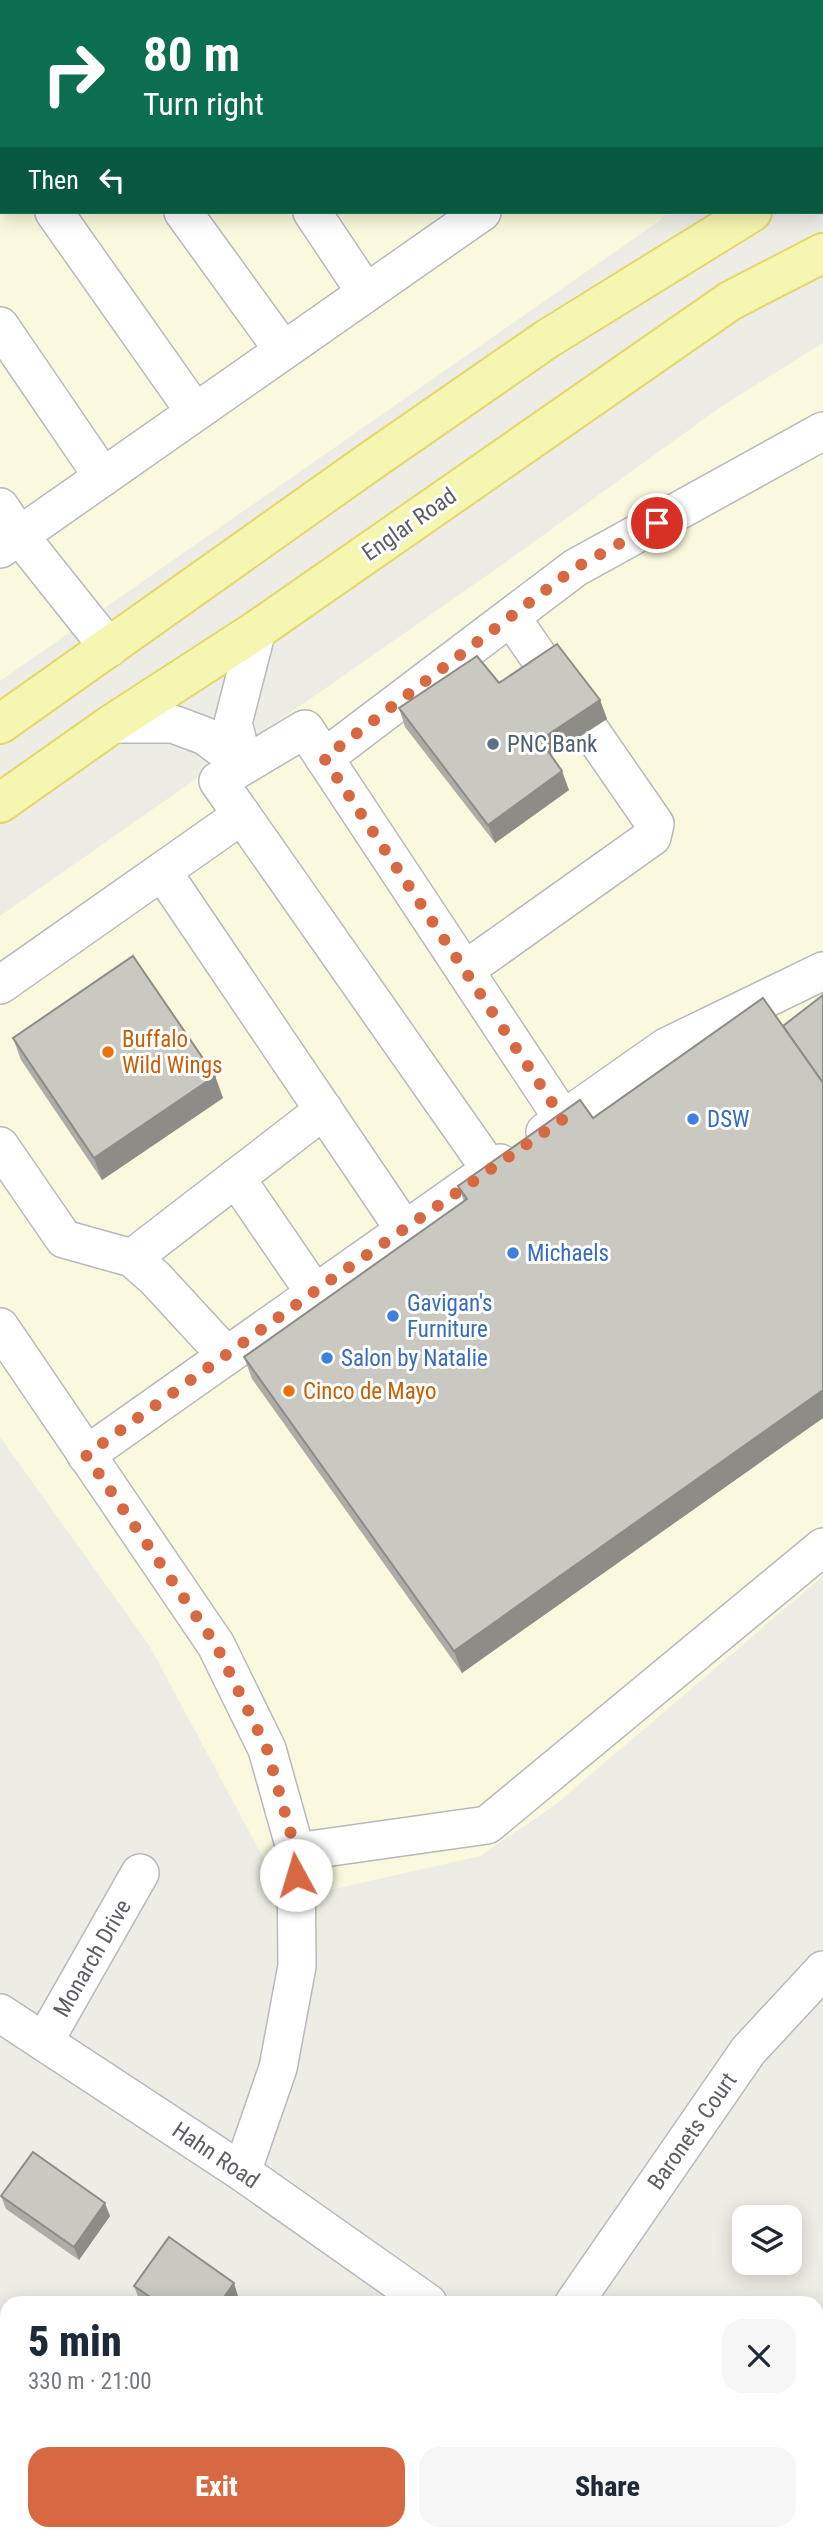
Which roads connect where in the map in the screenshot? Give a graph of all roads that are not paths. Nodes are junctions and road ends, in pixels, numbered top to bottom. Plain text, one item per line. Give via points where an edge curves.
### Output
1 (55, 214) edge
2 (184, 214) edge
3 (313, 214) edge
4 (479, 214) edge
5 (749, 214) edge
6 (823, 253) edge
7 (366, 293) junction
8 (0, 326) edge
9 (283, 350) junction
10 (195, 412) junction
11 (823, 430) edge
12 (103, 477) junction
13 (6, 530) edge
14 (511, 617) junction
15 (257, 630) junction
16 (108, 648) junction
17 (549, 672) edge
18 (0, 723) edge
19 (112, 724) junction
20 (590, 730) edge
21 (324, 758) junction
22 (244, 765) junction
23 (0, 803) edge
24 (242, 815) junction
25 (162, 871) junction
26 (465, 970) junction
27 (823, 971) edge
28 (0, 985) edge
29 (324, 1111) junction
30 (563, 1119) junction
31 (0, 1146) edge
32 (490, 1169) junction
33 (236, 1178) junction
34 (404, 1229) junction
35 (131, 1258) junction
36 (314, 1292) junction
37 (0, 1327) edge
38 (226, 1355) junction
39 (86, 1455) junction
40 (823, 1547) edge
41 (296, 1852) junction
42 (140, 1873) dead end
43 (823, 1969) edge
44 (0, 2012) edge
45 (44, 2042) junction
46 (242, 2172) junction
47 (418, 2296) edge
48 (579, 2296) edge

1 - 10 street
2 - 9 street
3 - 7 street
4 - 7 street
5 - 16 main road via 547,340
6 - 15 main road, Englar Road via 730,301
7 - 9 street
8 - 12 street
9 - 10 street
10 - 12 street
11 - 14 street via 575,568
12 - 13 street
13 - 16 street
14 - 17 street
14 - 21 street
15 - 19 main road, Englar Road
15 - 22 street via 233,723
16 - 18 main road
19 - 22 street via 173,724 205,736
19 - 23 main road, Englar Road
20 - 26 street via 655,824 652,837
21 - 22 street via 305,729
21 - 26 street
22 - 24 street via 218,781
24 - 25 street
24 - 32 street
25 - 28 street
25 - 29 street
26 - 30 street
27 - 30 street via 666,1047
29 - 33 street
29 - 34 street
30 - 32 street
31 - 35 street via 64,1239
32 - 34 street
33 - 35 street
33 - 36 street
34 - 36 street
35 - 38 street
36 - 38 street
37 - 39 street
38 - 39 street
39 - 41 street via 216,1645 267,1749
40 - 41 street via 487,1825
41 - 46 street via 297,1966 278,2068
42 - 45 street, Monarch Drive
43 - 48 street, Baronets Court via 748,2051
44 - 45 street, Hahn Road
45 - 46 street, Hahn Road
46 - 47 street, Hahn Road

